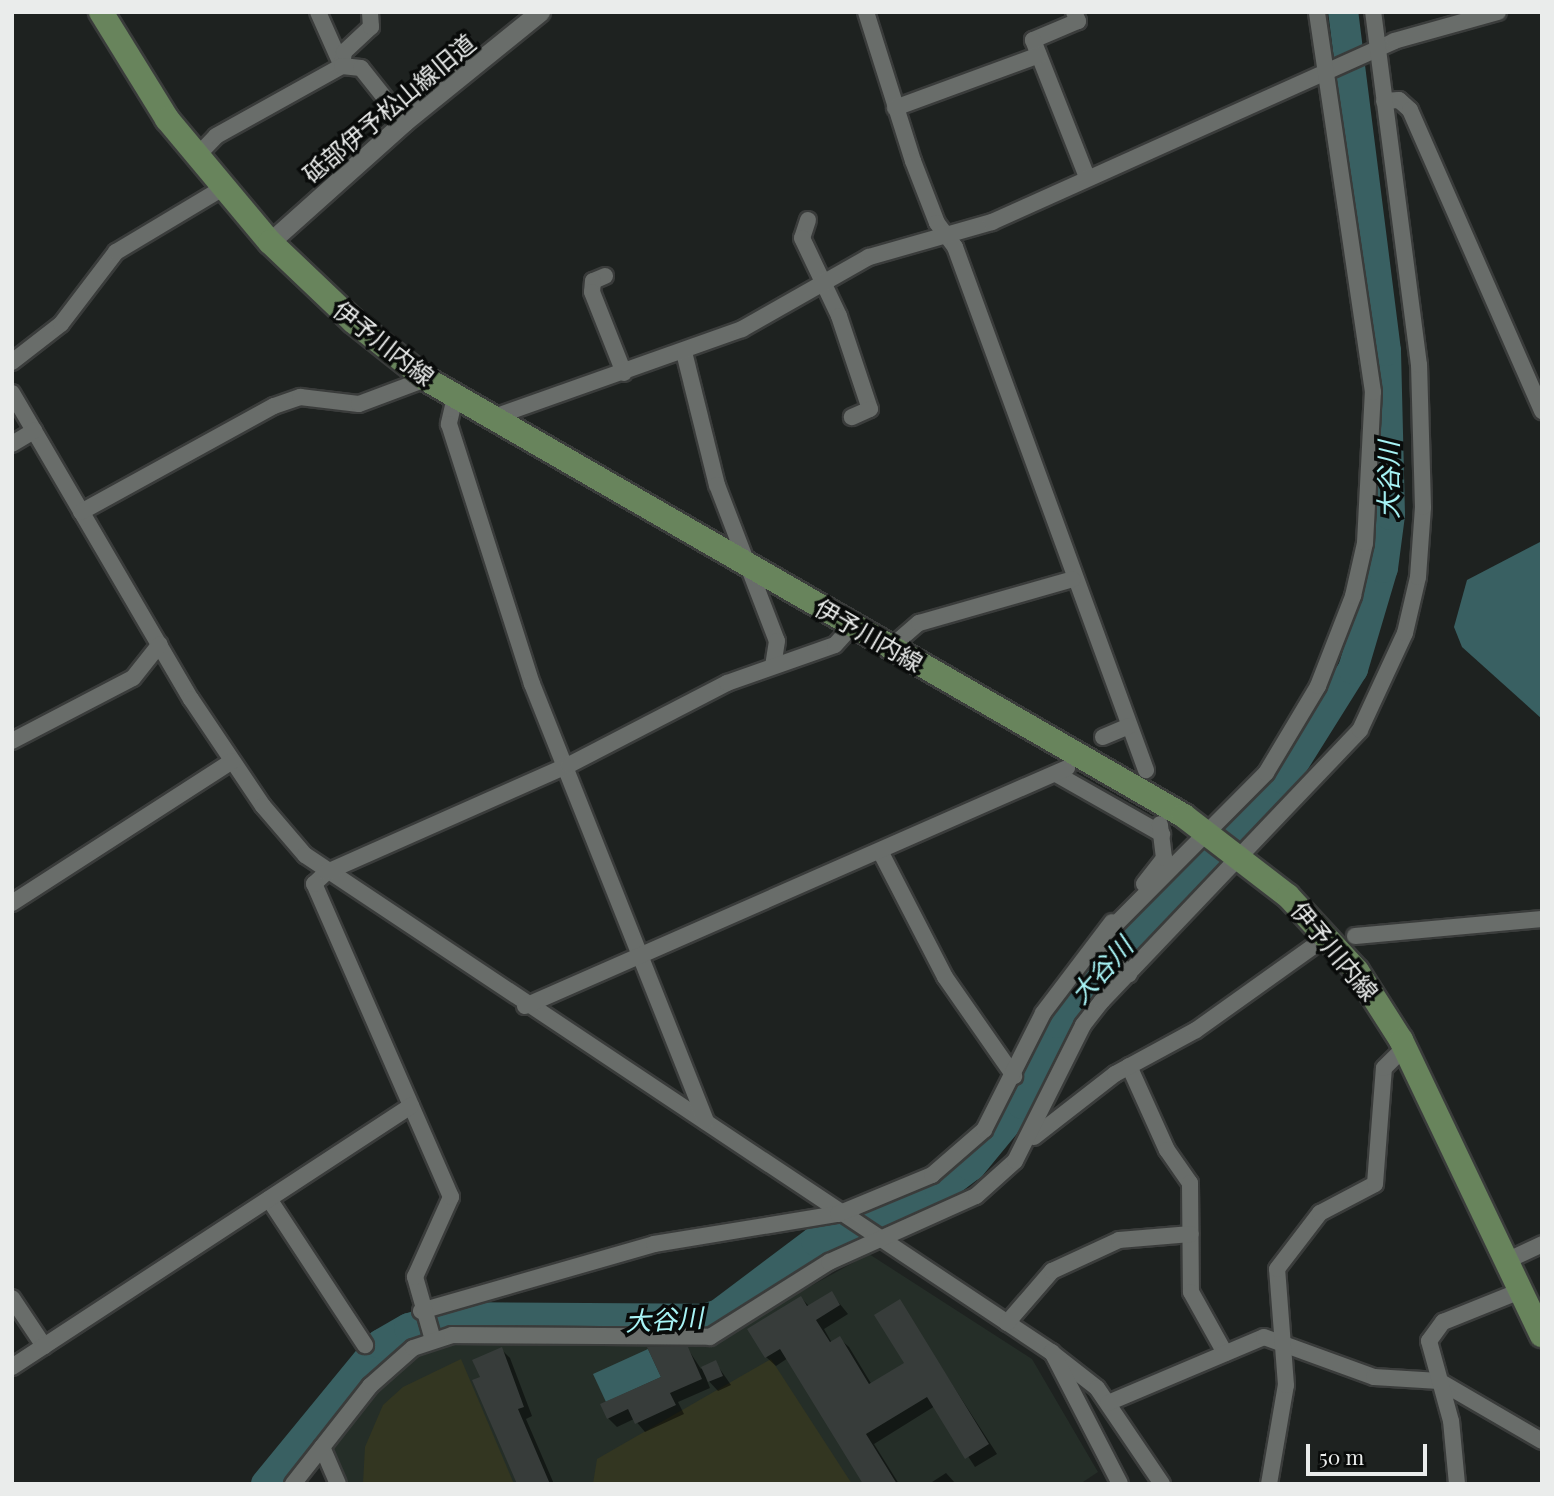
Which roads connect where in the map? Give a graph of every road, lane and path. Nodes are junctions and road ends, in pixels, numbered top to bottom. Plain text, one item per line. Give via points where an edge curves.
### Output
1 (100, 12) edge
2 (318, 12) edge
3 (370, 12) edge
4 (540, 12) edge
5 (866, 12) edge
6 (1074, 12) edge
7 (1317, 12) edge
8 (1373, 12) edge
9 (1498, 12) edge
10 (1375, 50) junction
11 (1039, 55) junction
12 (342, 66) junction
13 (1327, 74) junction
14 (1384, 102) junction
15 (895, 108) junction
16 (404, 122) junction
17 (197, 158) junction
18 (1087, 177) junction
19 (223, 188) junction
20 (808, 220) dead end
21 (944, 234) junction
22 (270, 242) junction
23 (605, 276) dead end
24 (823, 281) junction
25 (684, 352) junction
26 (12, 362) edge
27 (624, 373) junction
28 (426, 379) junction
29 (12, 393) edge
30 (455, 397) junction
31 (1542, 411) edge
32 (852, 416) dead end
33 (491, 418) junction
34 (34, 431) junction
35 (12, 444) edge
36 (81, 512) junction
37 (754, 570) junction
38 (1073, 579) junction
39 (853, 625) junction
40 (160, 644) junction
41 (891, 647) junction
42 (773, 665) junction
43 (1129, 726) junction
44 (1103, 737) dead end
45 (12, 741) edge
46 (232, 761) junction
47 (569, 765) junction
48 (1146, 770) dead end
49 (1221, 841) junction
50 (880, 851) junction
51 (327, 872) junction
52 (12, 903) edge
53 (1542, 919) edge
54 (1355, 936) dead end
55 (1105, 942) junction
56 (1311, 948) dead end
57 (643, 953) junction
58 (1126, 971) junction
59 (525, 1006) junction
60 (1405, 1047) junction
61 (1129, 1066) junction
62 (1014, 1076) junction
63 (411, 1106) junction
64 (706, 1122) junction
65 (1022, 1148) junction
66 (269, 1199) junction
67 (841, 1216) junction
68 (1191, 1234) junction
69 (875, 1237) junction
70 (1542, 1244) edge
71 (1506, 1261) junction
72 (1520, 1291) junction
73 (12, 1298) edge
74 (422, 1314) junction
75 (1007, 1323) junction
76 (1542, 1335) edge
77 (432, 1337) junction
78 (1282, 1342) junction
79 (365, 1345) dead end
80 (44, 1346) junction
81 (1051, 1352) junction
82 (1225, 1353) junction
83 (12, 1367) edge
84 (1439, 1381) junction
85 (1108, 1403) junction
86 (1542, 1441) edge
87 (322, 1447) junction
88 (293, 1484) edge
89 (338, 1484) edge
90 (1120, 1484) edge
91 (1163, 1484) edge
92 (1269, 1484) edge
93 (1457, 1484) edge

1 - 17 main road, 伊予川内線
2 - 12 street
3 - 12 street via 371,27 344,52
4 - 16 street, 砥部伊予松山線旧道
5 - 15 street
6 - 11 street via 1078,21 1033,40
7 - 13 street
8 - 10 street
9 - 10 street
10 - 13 street
10 - 14 street
11 - 15 street
11 - 18 street
12 - 16 street via 371,78 386,106
12 - 17 street via 216,135
13 - 18 street
13 - 49 street via 1373,392 1365,543 1337,642 1285,746
14 - 31 street via 1399,100 1410,110
14 - 49 street via 1419,365 1418,577 1405,633 1374,709
15 - 21 street
16 - 22 street, 砥部伊予松山線旧道
17 - 19 main road, 伊予川内線
18 - 21 street via 992,222
19 - 22 main road, 伊予川内線
19 - 26 street via 116,252 61,324
20 - 24 street via 802,238
21 - 24 street via 869,257
21 - 38 street via 956,247
22 - 28 main road, 伊予川内線 via 353,321
23 - 27 street via 593,281 592,292
24 - 25 street via 742,329
24 - 32 street via 870,409
25 - 27 street
25 - 37 street via 717,485
27 - 33 street
28 - 30 main road, 伊予川内線
28 - 36 street via 359,404 300,397 274,406
29 - 34 street
30 - 33 main road, 伊予川内線
30 - 47 street via 449,424 532,684
33 - 37 main road, 伊予川内線
34 - 35 street
34 - 36 street
36 - 40 street
37 - 39 main road, 伊予川内線
37 - 42 street via 778,641
38 - 41 street via 919,623
38 - 43 street
39 - 41 main road, 伊予川内線
39 - 42 street via 835,645
40 - 45 street via 133,678
40 - 46 street
41 - 49 main road, 伊予川内線
42 - 47 street
43 - 44 street
43 - 48 street
46 - 51 street via 288,837
46 - 52 street
47 - 51 street
47 - 57 street
49 - 55 street via 1169,874
49 - 58 street
49 - 60 main road, 伊予川内線 via 1324,931
50 - 55 street via 1063,771 1161,829 1157,871 1115,913
50 - 57 street
50 - 62 street via 944,977
51 - 59 street
51 - 63 street via 314,884
53 - 54 street
55 - 58 street
55 - 62 street via 1043,1013
56 - 61 street via 1196,1030
57 - 59 street
57 - 64 street
58 - 65 street via 1083,1025
59 - 64 street
60 - 71 main road, 伊予川内線
60 - 78 street via 1384,1068 1375,1184 1320,1213 1277,1269
61 - 65 street
61 - 68 street via 1167,1150 1191,1184
62 - 67 street via 984,1130 950,1163
63 - 66 street
63 - 74 street via 451,1197 415,1277
64 - 67 street
65 - 69 street via 976,1196
66 - 79 street
66 - 80 street
67 - 69 street
67 - 74 street via 654,1244
68 - 75 street via 1119,1240 1052,1271
68 - 82 street via 1196,1309
69 - 75 street
69 - 77 street via 709,1337
70 - 71 street
71 - 72 main road, 伊予川内線
72 - 76 main road, 伊予川内線
72 - 84 street via 1434,1330 1429,1341
73 - 80 street
74 - 77 street
75 - 81 street
77 - 87 street via 385,1369
78 - 82 street via 1253,1338
78 - 84 street via 1374,1377
78 - 92 street via 1286,1384
80 - 83 street
81 - 85 street
81 - 90 street
82 - 85 street
84 - 86 street
84 - 93 street
85 - 91 street
87 - 88 street
87 - 89 street

